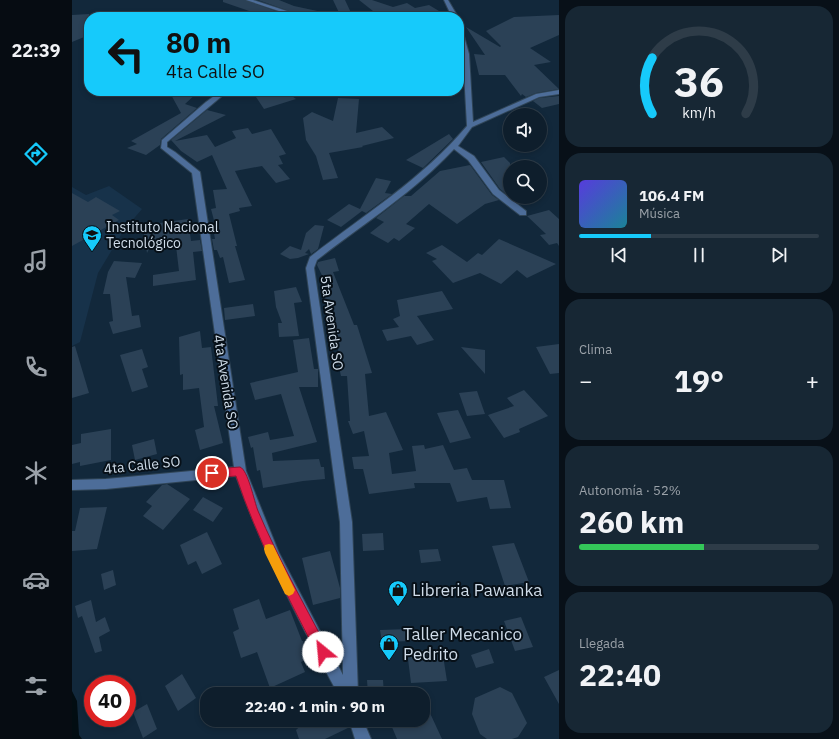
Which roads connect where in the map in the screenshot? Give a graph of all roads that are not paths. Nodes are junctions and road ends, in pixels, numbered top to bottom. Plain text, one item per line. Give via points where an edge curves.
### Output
1 (248, 0) edge
2 (446, 0) edge
3 (286, 12) edge
4 (452, 12) edge
5 (464, 47) edge
6 (559, 92) edge
7 (218, 96) edge
8 (470, 126) junction
9 (455, 147) junction
10 (523, 213) dead end
11 (240, 471) junction
12 (72, 485) edge
13 (342, 687) edge
14 (351, 687) edge
15 (359, 727) edge
16 (363, 739) edge

1 - 3 street
2 - 4 street
5 - 8 street
6 - 8 street via 538,95
7 - 11 street, 4ta Avenida SO via 164,141 164,148 196,172
8 - 9 street, 5ta Avenida SO
9 - 10 street via 471,158 496,192
9 - 14 street, 5ta Avenida SO via 395,199 313,259 310,268 346,522
11 - 12 street, 4ta Calle SO
11 - 13 street, 4ta Avenida SO via 252,509 272,555
15 - 16 street

